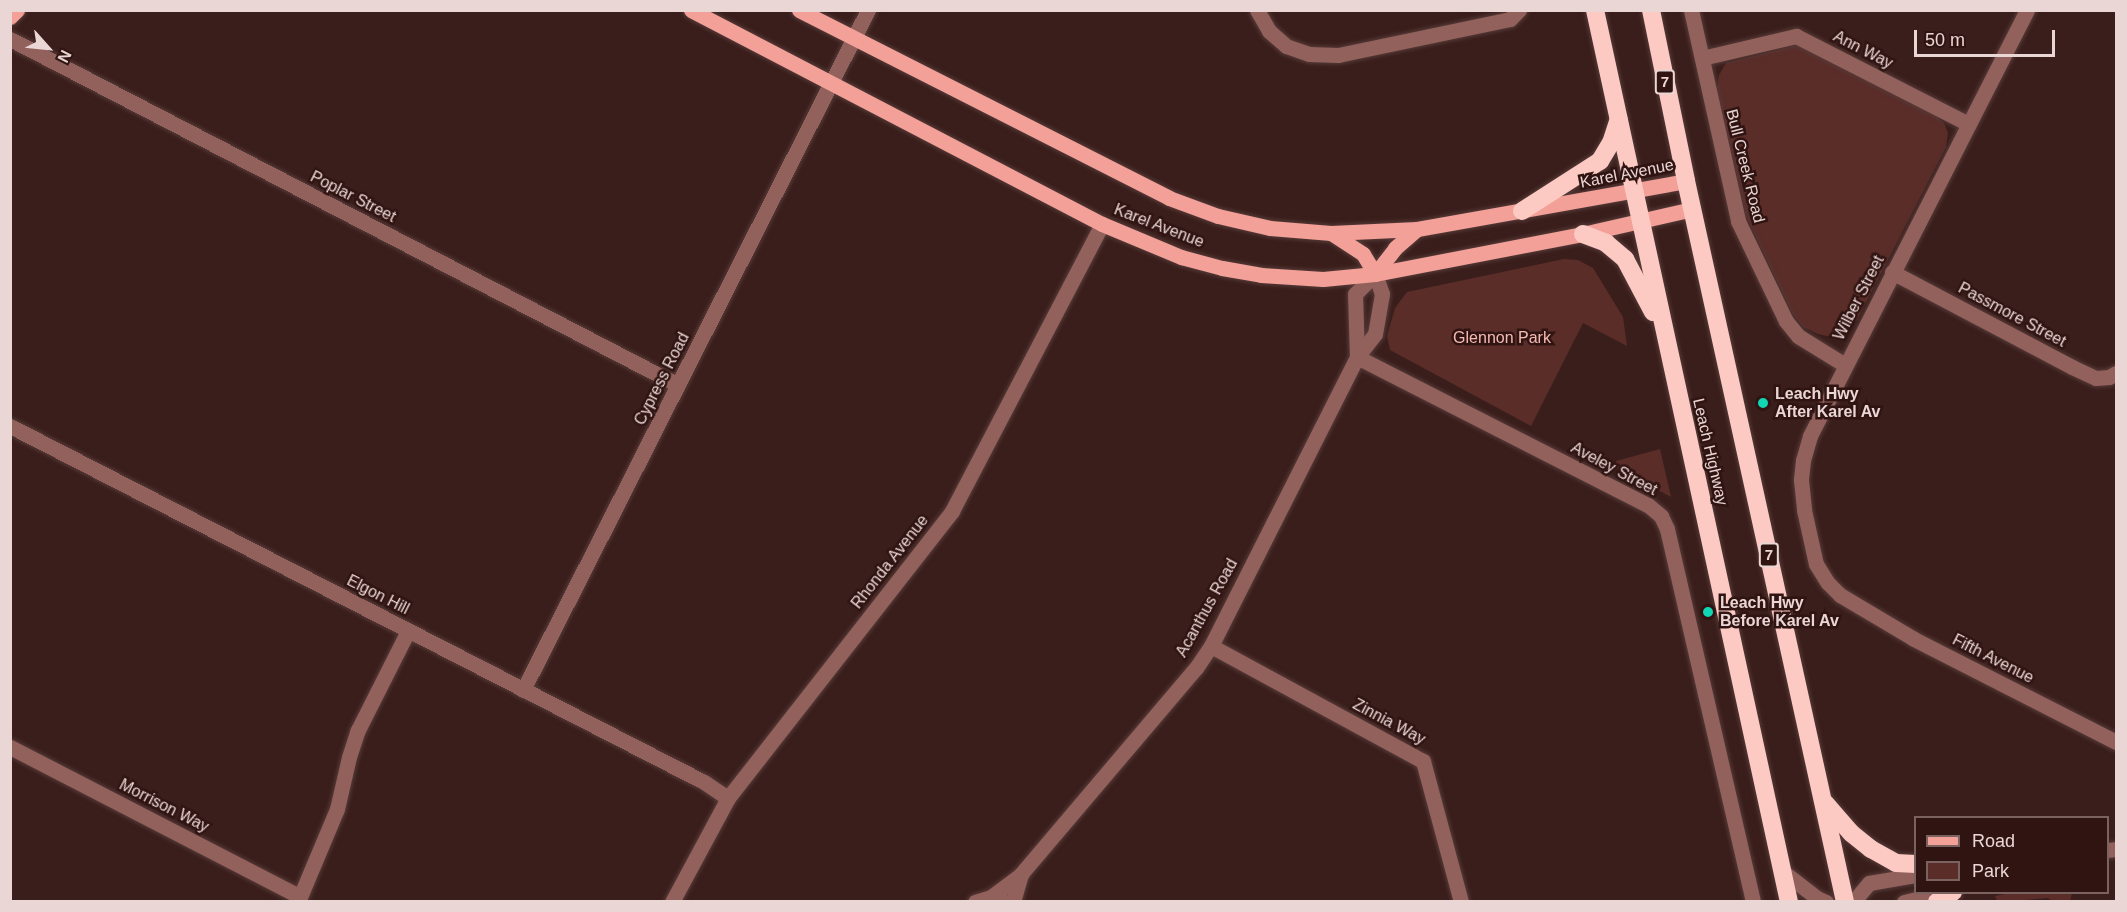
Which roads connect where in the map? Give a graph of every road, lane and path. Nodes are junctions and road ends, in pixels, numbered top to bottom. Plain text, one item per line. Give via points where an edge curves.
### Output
1 (17, 10) edge
2 (691, 10) edge
3 (799, 10) edge
4 (868, 10) edge
5 (1257, 10) edge
6 (1519, 10) edge
7 (1595, 10) edge
8 (1651, 10) edge
9 (1691, 10) edge
10 (2027, 10) edge
11 (10, 17) edge
12 (854, 37) junction
13 (10, 39) edge
14 (1702, 58) junction
15 (831, 84) junction
16 (1620, 118) junction
17 (1969, 123) junction
18 (1686, 182) junction
19 (1636, 191) junction
20 (1692, 209) junction
21 (1522, 212) junction
22 (1641, 220) junction
23 (1102, 224) junction
24 (1417, 229) junction
25 (1331, 232) junction
26 (1582, 234) junction
27 (1892, 272) junction
28 (1375, 274) junction
29 (1663, 332) junction
30 (1357, 357) junction
31 (1845, 365) junction
32 (2116, 373) edge
33 (678, 385) junction
34 (10, 426) edge
35 (1854, 605) joint
36 (408, 631) junction
37 (1211, 646) junction
38 (523, 690) junction
39 (2116, 742) edge
40 (10, 747) edge
41 (728, 798) junction
42 (1822, 800) junction
43 (1914, 864) edge
44 (1782, 871) junction
45 (1021, 874) junction
46 (1914, 875) edge
47 (1938, 894) edge
48 (1950, 894) edge
49 (305, 899) edge
50 (998, 899) edge
51 (672, 902) edge
52 (975, 902) edge
53 (1013, 902) edge
54 (1461, 902) edge
55 (1753, 902) edge
56 (1789, 902) edge
57 (1826, 902) edge
58 (1845, 902) edge
59 (1853, 902) edge
60 (1904, 902) edge
61 (1937, 902) edge

1 - 11 main road
2 - 15 main road, Karel Avenue
3 - 12 main road, Karel Avenue
4 - 12 street, Cypress Road
5 - 6 street via 1269,31 1286,46 1309,54 1338,55 1510,20
7 - 16 highway, Leach Highway
8 - 18 highway, 7
9 - 14 street, Bull Creek Road
10 - 17 street, Wilber Street
12 - 15 street, Cypress Road
12 - 25 main road, Karel Avenue via 1169,198 1218,216 1270,228
13 - 33 street, Poplar Street
14 - 17 street, Ann Way via 1796,36
14 - 31 street, Bull Creek Road via 1737,220 1786,321 1798,336
15 - 23 main road, Karel Avenue
15 - 33 street, Cypress Road
16 - 19 highway, Leach Highway
16 - 21 highway via 1600,161
17 - 27 street, Wilber Street
18 - 19 main road, Karel Avenue
18 - 20 highway, 7
19 - 21 main road, Karel Avenue
19 - 22 highway, Leach Highway
20 - 22 main road, Karel Avenue
20 - 42 highway, 7
21 - 24 main road, Karel Avenue
22 - 26 main road, Karel Avenue
22 - 29 highway, Leach Highway
23 - 28 main road, Karel Avenue via 1181,257 1222,268 1323,279
23 - 41 street, Rhonda Avenue via 952,512
24 - 25 main road, Karel Avenue
24 - 28 main road via 1395,248
25 - 28 main road via 1364,254
26 - 28 main road, Karel Avenue
26 - 29 highway via 1606,243 1625,259
27 - 31 street, Wilber Street
27 - 32 street, Passmore Street via 2096,378
28 - 30 street, Acanthus Road via 1382,294 1375,334
28 - 30 street, Acanthus Road via 1355,294
29 - 44 highway, Leach Highway
30 - 37 street, Acanthus Road
30 - 55 street, Aveley Street via 1648,505 1661,516
31 - 35 street, Wilber Street via 1810,436 1801,480 1816,564 1828,583
33 - 38 street, Cypress Road
34 - 36 street, Elgon Hill
35 - 39 street, Fifth Avenue
36 - 38 street, Elgon Hill
36 - 49 street, Morrison Way via 358,730 337,809
37 - 45 street, Acanthus Road
37 - 54 street, Zinnia Way via 1423,761
38 - 41 street, Elgon Hill
40 - 49 street, Morrison Way
41 - 51 street, Rhonda Avenue
42 - 43 highway via 1870,849 1896,863
42 - 58 highway, 7
44 - 56 highway, Leach Highway
44 - 57 street
45 - 50 street, Acanthus Road
45 - 53 street, Acanthus Road
46 - 59 street via 1869,883
47 - 60 street
48 - 61 highway
50 - 52 street, Acanthus Road

